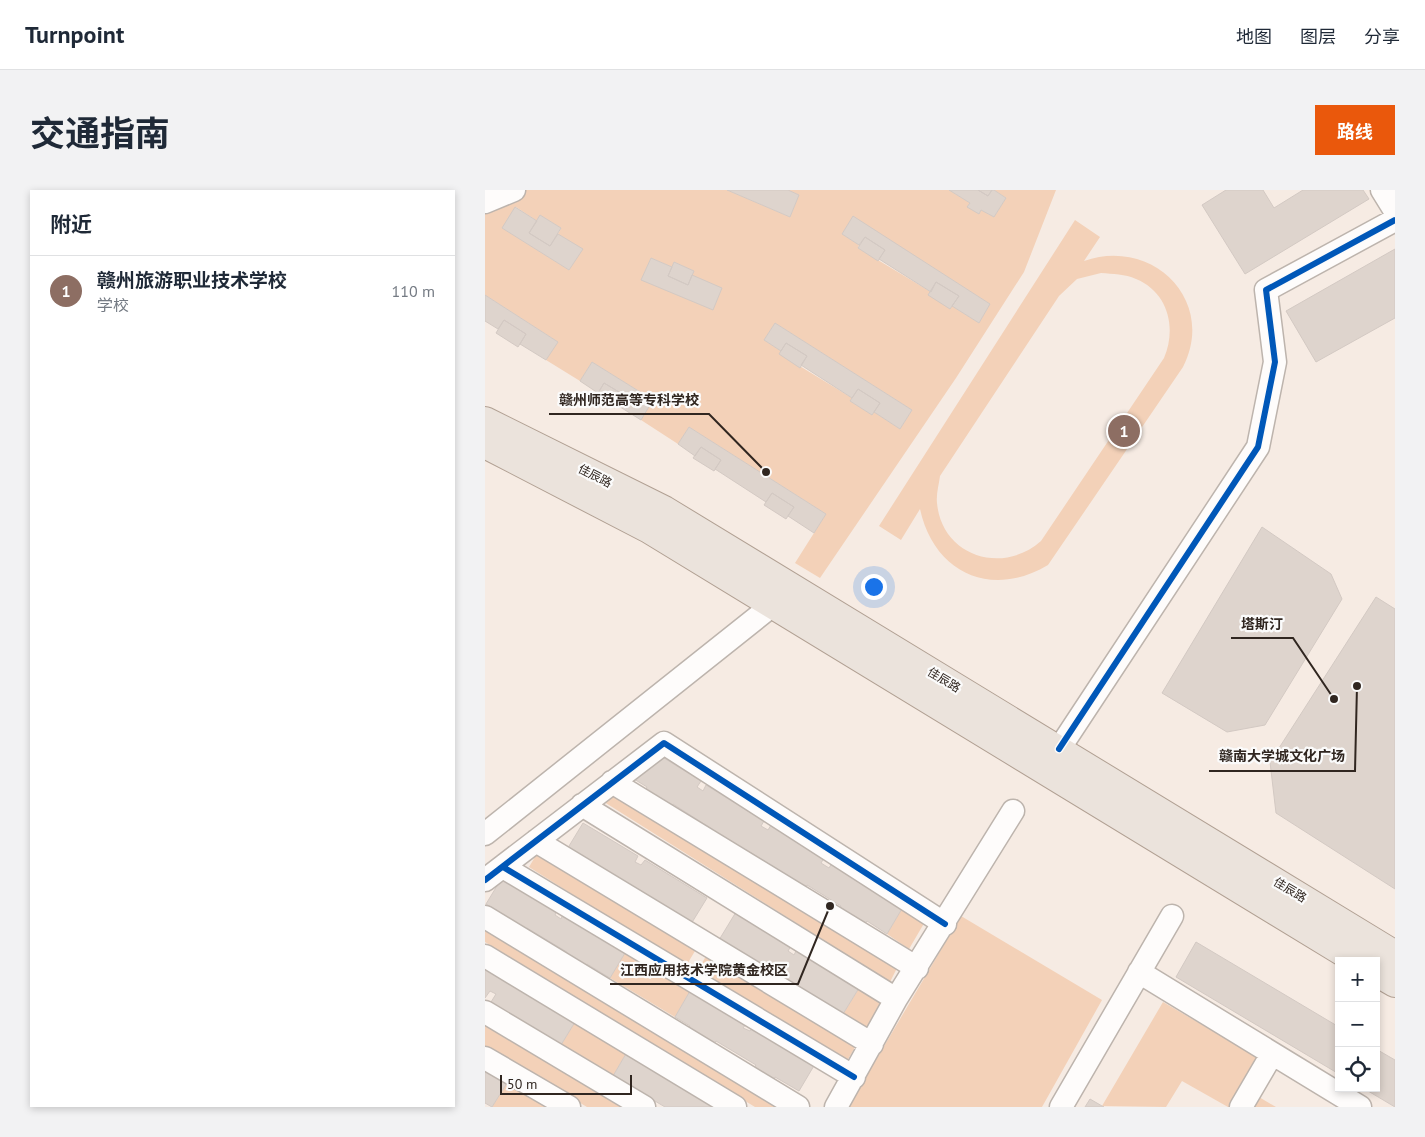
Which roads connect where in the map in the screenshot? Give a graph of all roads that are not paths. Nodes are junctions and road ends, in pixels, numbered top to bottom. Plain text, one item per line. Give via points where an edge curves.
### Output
1 (514, 190) edge
2 (1382, 190) edge
3 (485, 202) edge
4 (1395, 211) edge
5 (1395, 220) edge
6 (485, 421) edge
7 (485, 444) edge
8 (775, 604) junction
9 (1059, 749) junction
10 (612, 782) junction
11 (583, 805) junction
12 (1013, 811) dead end
13 (485, 834) edge
14 (536, 841) junction
15 (503, 867) junction
16 (485, 880) edge
17 (1172, 916) dead end
18 (485, 917) edge
19 (945, 924) junction
20 (1395, 955) edge
21 (485, 956) edge
22 (1351, 957) edge
23 (917, 968) junction
24 (1139, 972) junction
25 (1380, 974) edge
26 (1395, 983) edge
27 (896, 999) junction
28 (485, 1012) edge
29 (872, 1044) junction
30 (1272, 1054) junction
31 (485, 1058) edge
32 (853, 1077) junction
33 (569, 1107) edge
34 (644, 1107) edge
35 (735, 1107) edge
36 (797, 1107) edge
37 (836, 1107) edge
38 (1061, 1107) edge
39 (1241, 1107) edge
40 (1360, 1107) edge

1 - 3 street
2 - 4 street
5 - 9 street via 1266,290 1275,362 1258,447
6 - 9 main road, 佳辰路 via 663,510
7 - 8 main road, 佳辰路 via 649,528
8 - 13 street
8 - 22 main road, 佳辰路
9 - 20 main road, 佳辰路
10 - 11 street
10 - 19 street via 663,743
10 - 23 street
11 - 14 street
11 - 27 street
12 - 19 street
14 - 15 street
14 - 29 street
15 - 16 street
15 - 32 street
17 - 24 street
18 - 36 street
19 - 23 street
21 - 35 street
23 - 27 street
24 - 30 street
24 - 38 street
25 - 26 main road
27 - 29 street
28 - 34 street
29 - 32 street
30 - 39 street
30 - 40 street
31 - 33 street
32 - 37 street

